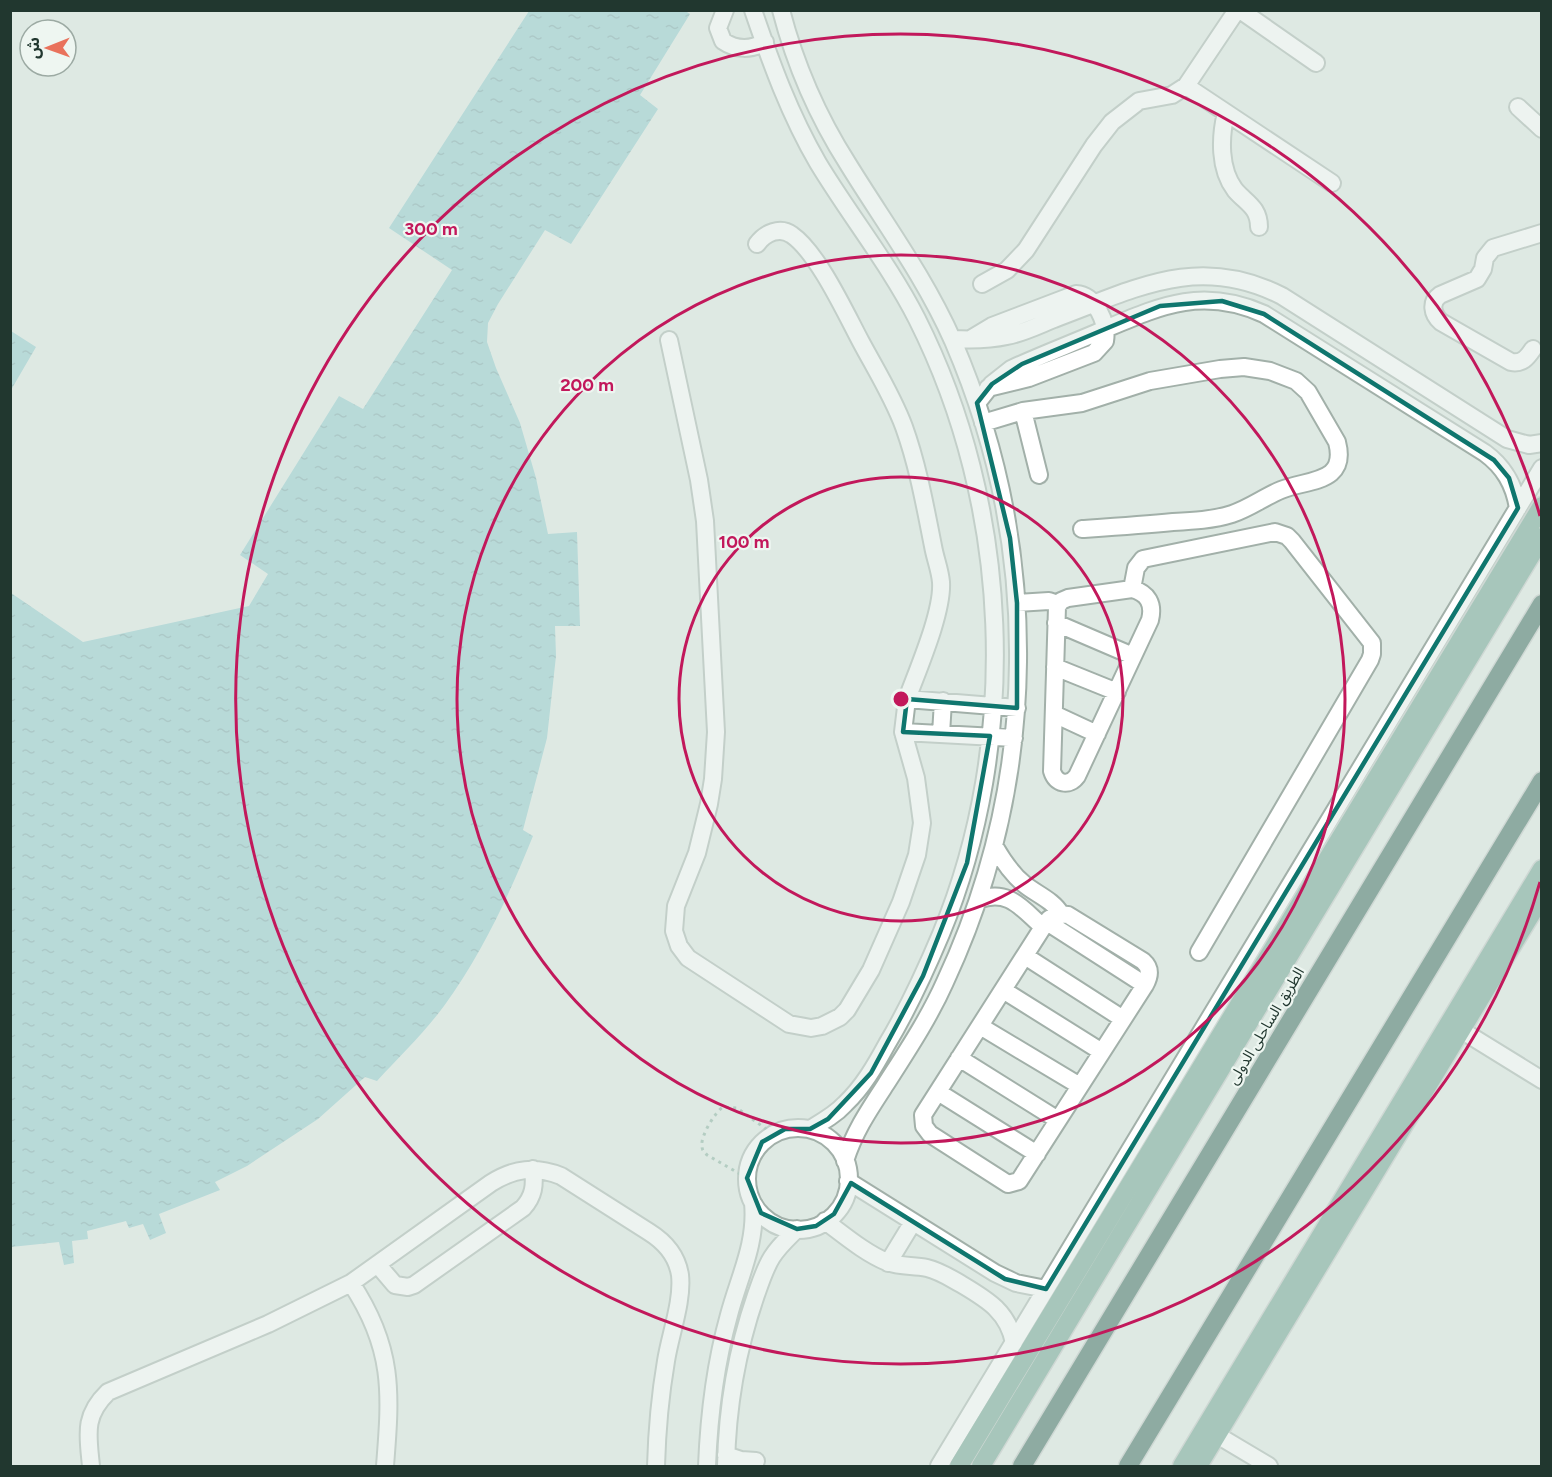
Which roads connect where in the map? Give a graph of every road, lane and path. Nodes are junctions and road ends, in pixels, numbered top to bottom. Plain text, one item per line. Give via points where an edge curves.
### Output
1 (726, 10) edge
2 (753, 10) edge
3 (781, 10) edge
4 (1239, 10) edge
5 (765, 42) junction
6 (1316, 63) dead end
7 (1186, 86) junction
8 (1518, 107) dead end
9 (1226, 113) junction
10 (1542, 129) edge
11 (1332, 183) dead end
12 (1259, 227) dead end
13 (1542, 233) edge
14 (757, 244) dead end
15 (920, 276) junction
16 (982, 284) dead end
17 (899, 287) junction
18 (1095, 303) junction
19 (1105, 329) junction
20 (952, 339) junction
21 (669, 340) dead end
22 (1354, 342) junction
23 (1533, 349) dead end
24 (1341, 362) junction
25 (1023, 411) junction
26 (980, 414) junction
27 (958, 423) junction
28 (1542, 443) edge
29 (1542, 468) edge
30 (1039, 475) dead end
31 (1004, 505) junction
32 (1542, 506) edge
33 (1518, 508) junction
34 (982, 510) junction
35 (1082, 529) dead end
36 (1542, 537) edge
37 (1511, 572) junction
38 (1132, 589) junction
39 (1017, 603) junction
40 (1058, 604) junction
41 (1542, 604) edge
42 (1056, 623) junction
43 (1133, 656) junction
44 (1055, 667) junction
45 (1117, 692) junction
46 (907, 699) junction
47 (943, 701) junction
48 (992, 706) junction
49 (1017, 708) junction
50 (1054, 714) junction
51 (903, 732) junction
52 (941, 734) junction
53 (1097, 734) junction
54 (990, 736) junction
55 (1014, 738) junction
56 (1376, 760) junction
57 (1542, 781) edge
58 (995, 847) junction
59 (1542, 869) edge
60 (1036, 892) junction
61 (1542, 896) edge
62 (978, 900) junction
63 (1022, 909) junction
64 (1050, 921) junction
65 (1199, 952) dead end
66 (1025, 956) junction
67 (1003, 990) junction
68 (1123, 1019) junction
69 (980, 1026) junction
70 (1461, 1030) junction
71 (1102, 1052) junction
72 (959, 1058) junction
73 (1542, 1080) edge
74 (1080, 1086) junction
75 (938, 1092) junction
76 (1058, 1120) junction
77 (810, 1129) junction
78 (773, 1134) junction
79 (1036, 1154) junction
80 (845, 1161) junction
81 (533, 1169) junction
82 (747, 1178) junction
83 (848, 1181) junction
84 (753, 1202) junction
85 (825, 1221) junction
86 (913, 1222) junction
87 (797, 1229) junction
88 (746, 1262) junction
89 (888, 1263) junction
90 (378, 1265) junction
91 (765, 1270) junction
92 (351, 1283) junction
93 (1046, 1289) junction
94 (1021, 1347) junction
95 (1217, 1435) junction
96 (726, 1461) edge
97 (756, 1461) dead end
98 (91, 1467) edge
99 (385, 1467) edge
100 (656, 1467) edge
101 (707, 1467) edge
102 (939, 1467) edge
103 (959, 1467) edge
104 (981, 1467) edge
105 (1022, 1467) edge
106 (1128, 1467) edge
107 (1182, 1467) edge
108 (1198, 1467) edge
109 (1269, 1467) edge

1 - 5 street via 718,28 723,41 743,48
2 - 5 street
3 - 15 street via 804,78 830,132
4 - 6 street
4 - 7 street
5 - 17 street via 789,106 817,161
7 - 9 street
7 - 16 street via 1172,95 1139,101 1113,122 1026,250 1007,270
8 - 10 street
9 - 11 street
9 - 12 street via 1222,138 1227,173 1235,190 1256,210
13 - 23 street via 1492,248 1477,279 1440,295 1433,308 1441,322 1511,362 1525,360
14 - 46 street via 771,232 788,233 815,262 879,373 906,433 941,582 935,618
15 - 17 street
15 - 20 street
17 - 27 street via 929,346
18 - 19 street
18 - 20 street via 1010,336
18 - 22 street via 1175,277 1230,277 1265,287
19 - 24 street via 1175,302 1222,301 1264,314
19 - 26 street via 1011,369 988,388
20 - 26 street
21 - 51 street via 705,521 716,732 709,804 676,906 674,931 688,958 789,1024 822,1026 847,1010 871,970 901,902 917,855 922,823 916,778
22 - 24 street
22 - 28 street via 1497,434 1518,443
24 - 33 street via 1494,460 1509,478
25 - 26 street
25 - 30 street
25 - 35 street via 1072,406 1167,378 1232,367 1256,368 1290,377 1302,386 1337,442 1337,464 1326,478 1281,490 1234,513
26 - 27 street
26 - 31 street
27 - 34 street
29 - 33 street
31 - 34 street
31 - 39 street
32 - 37 main road
33 - 56 street
34 - 48 street via 993,614
36 - 37 main road
37 - 56 main road
37 - 104 main road
38 - 40 street via 1068,598
38 - 43 street via 1145,594 1152,606 1150,620
38 - 65 street via 1137,565 1143,559 1275,532 1292,541 1372,643 1370,660
39 - 40 street
39 - 49 street
40 - 42 street
41 - 105 highway, الطريق الساحلى الدولى
42 - 43 street
42 - 44 street
43 - 45 street
44 - 45 street
44 - 50 street
45 - 53 street
46 - 47 street
46 - 51 street
47 - 48 street
47 - 52 street
48 - 49 street
48 - 54 street
49 - 55 street
50 - 53 street
50 - 53 street via 1052,771 1059,781 1075,779
51 - 52 street
52 - 54 street
54 - 55 street
54 - 77 street via 967,863 923,976 871,1073 828,1119
55 - 58 street
56 - 93 street
56 - 94 main road
57 - 106 highway
58 - 60 street via 1014,874
58 - 62 street
59 - 107 main road
60 - 63 street
60 - 64 street via 1054,904
61 - 70 main road
62 - 63 street via 1002,896
62 - 80 street via 945,983 861,1122
63 - 64 street
64 - 66 street
64 - 68 street via 1145,985
66 - 67 street
66 - 68 street
67 - 69 street
67 - 71 street
68 - 71 street
69 - 72 street
69 - 74 street
70 - 73 street
70 - 95 main road
71 - 74 street
72 - 75 street
72 - 76 street
74 - 76 street
75 - 79 street
75 - 79 street via 923,1115 927,1131 1005,1182 1019,1181
76 - 79 street
77 - 78 street via 785,1129
77 - 80 street via 832,1141
78 - 82 street via 754,1152
78 - 82 path via 733,1106 716,1113 702,1140 702,1149
80 - 83 street
81 - 90 street via 518,1170 491,1183
81 - 90 street via 534,1188 523,1208 414,1285 395,1285
81 - 100 street via 561,1176 649,1232 676,1260 681,1286 660,1398
82 - 84 street
83 - 85 street via 841,1204
83 - 86 street
84 - 87 street via 771,1222
84 - 88 street via 755,1222
85 - 87 street
85 - 89 street
86 - 89 street
86 - 93 street via 1005,1279
87 - 91 street via 783,1242
88 - 91 street
88 - 101 street via 728,1316 716,1372
89 - 94 street via 935,1270 982,1297 1004,1316
90 - 92 street
91 - 96 street via 746,1322 735,1373
92 - 98 street via 268,1324 108,1392 91,1414
92 - 99 street via 366,1306 385,1357 389,1411
93 - 94 street
94 - 102 street
94 - 103 main road
95 - 108 main road
95 - 109 street
96 - 97 street

